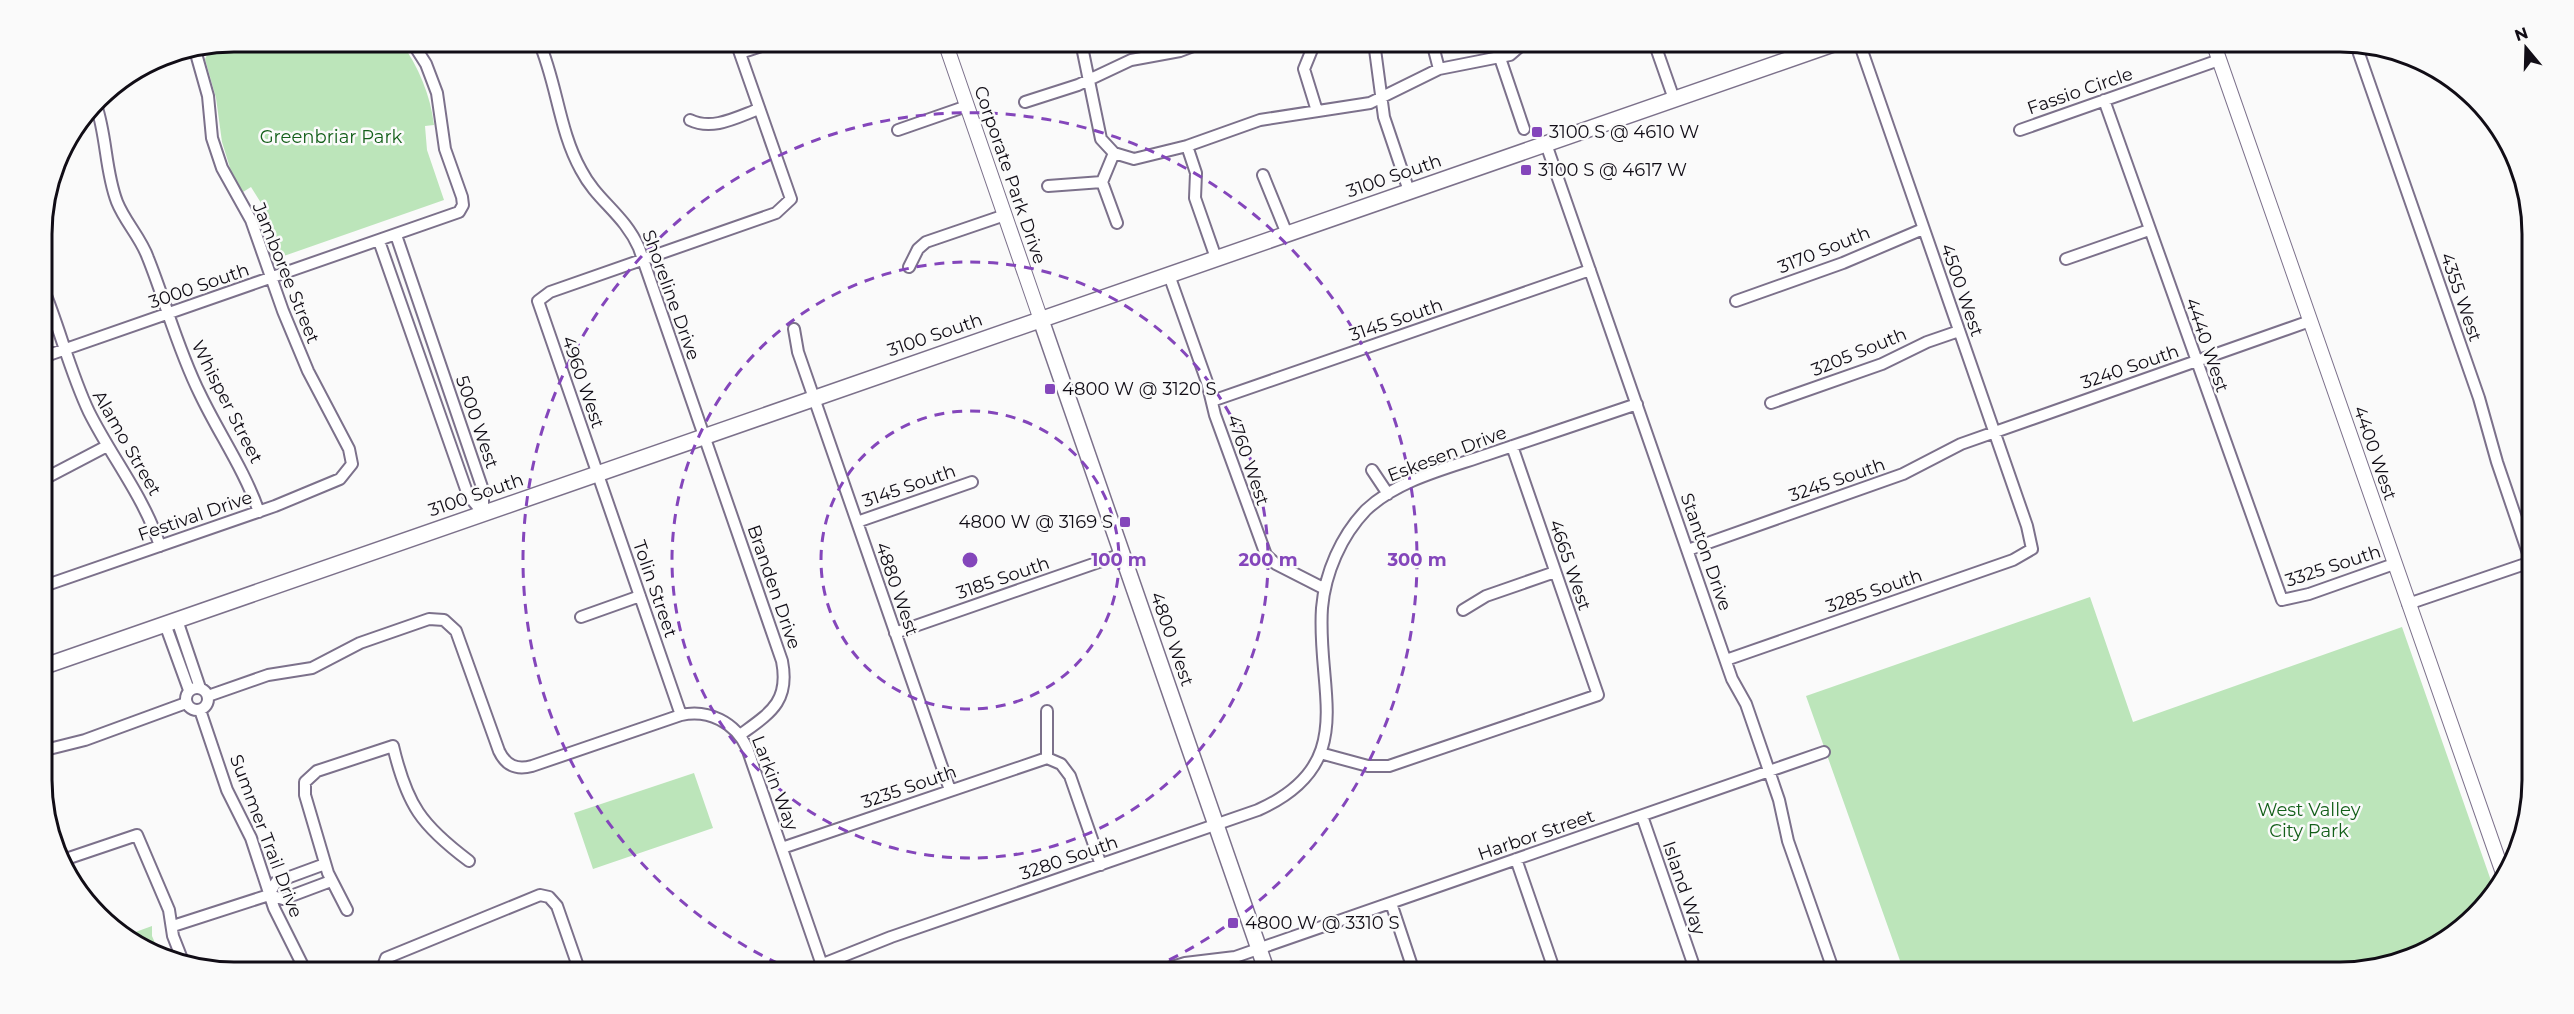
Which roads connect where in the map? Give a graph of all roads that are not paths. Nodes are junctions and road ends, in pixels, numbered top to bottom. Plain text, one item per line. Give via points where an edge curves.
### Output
1 (1311, 52) edge
2 (1375, 52) edge
3 (1435, 52) edge
4 (1516, 52) edge
5 (1658, 52) edge
6 (1809, 52) edge
7 (1862, 52) edge
8 (2216, 52) edge
9 (419, 53) edge
10 (542, 53) edge
11 (740, 53) edge
12 (949, 53) edge
13 (1083, 53) edge
14 (1172, 53) edge
15 (2359, 54) edge
16 (197, 57) edge
17 (1500, 58) junction
18 (2219, 60) junction
19 (1439, 69) junction
20 (1087, 81) junction
21 (1380, 98) junction
22 (1674, 99) junction
23 (2104, 100) junction
24 (1025, 102) dead end
25 (967, 106) junction
26 (759, 109) junction
27 (1317, 111) junction
28 (99, 114) edge
29 (690, 120) dead end
30 (1524, 129) dead end
31 (898, 130) dead end
32 (2020, 130) dead end
33 (1546, 144) junction
34 (1187, 146) junction
35 (1114, 153) junction
36 (1263, 176) dead end
37 (1102, 182) junction
38 (1048, 186) dead end
39 (1409, 191) junction
40 (1005, 215) junction
41 (1117, 224) dead end
42 (1923, 229) junction
43 (2149, 230) junction
44 (1287, 234) junction
45 (396, 235) junction
46 (379, 241) junction
47 (1216, 258) junction
48 (643, 259) junction
49 (2066, 259) dead end
50 (909, 267) dead end
51 (1590, 270) junction
52 (1169, 275) junction
53 (272, 278) junction
54 (1736, 301) dead end
55 (168, 314) junction
56 (53, 317) edge
57 (1041, 320) junction
58 (2310, 321) junction
59 (794, 329) dead end
60 (1959, 331) junction
61 (64, 350) junction
62 (53, 354) edge
63 (2195, 361) junction
64 (814, 398) junction
65 (1212, 401) junction
66 (1771, 403) dead end
67 (1637, 404) junction
68 (1994, 432) junction
69 (705, 436) junction
70 (107, 446) junction
71 (1512, 446) junction
72 (350, 467) joint
73 (1372, 470) dead end
74 (598, 473) junction
75 (53, 474) edge
76 (972, 482) dead end
77 (1388, 494) junction
78 (259, 512) junction
79 (483, 513) junction
80 (857, 522) junction
81 (2522, 536) edge
82 (160, 546) junction
83 (2032, 549) joint
84 (1688, 550) junction
85 (1122, 554) junction
86 (2394, 564) junction
87 (2522, 565) edge
88 (1555, 572) junction
89 (52, 583) edge
90 (1325, 589) junction
91 (640, 596) junction
92 (2282, 600) joint
93 (2408, 604) junction
94 (1463, 610) dead end
95 (581, 617) dead end
96 (171, 622) junction
97 (895, 633) junction
98 (1726, 660) junction
99 (52, 663) edge
100 (199, 691) junction
101 (186, 703) junction
102 (200, 710) junction
103 (1047, 711) dead end
104 (681, 715) junction
105 (741, 735) junction
106 (52, 748) edge
107 (1824, 752) dead end
108 (1320, 753) junction
109 (1047, 758) junction
110 (1770, 771) junction
111 (950, 790) junction
112 (1642, 816) junction
113 (1216, 825) junction
114 (782, 848) junction
115 (70, 858) edge
116 (1516, 859) junction
117 (469, 861) dead end
118 (325, 864) junction
119 (1101, 864) junction
120 (2500, 865) edge
121 (296, 875) junction
122 (332, 881) junction
123 (303, 892) junction
124 (269, 895) junction
125 (1390, 903) junction
126 (347, 910) dead end
127 (173, 926) junction
128 (1259, 949) junction
129 (179, 953) edge
130 (1410, 961) edge
131 (1551, 961) edge
132 (1692, 961) edge
133 (1830, 961) edge
134 (301, 962) edge
135 (385, 962) edge
136 (576, 962) edge
137 (821, 962) edge
138 (830, 962) edge
139 (1197, 962) edge
140 (1263, 962) edge

1 - 27 street via 1304,69
2 - 21 street
3 - 19 street
4 - 17 street
5 - 22 street
6 - 22 main road, 3100 South
7 - 42 street, 4500 West
8 - 18 street, 4400 West
9 - 45 street, 3000 South via 437,93 445,148 463,205 455,215
10 - 48 street, Shoreline Drive via 578,165 629,228
11 - 26 street
12 - 25 street, Corporate Park Drive
13 - 20 street
14 - 20 street via 1131,60
15 - 81 street, 4355 West via 2479,398
16 - 53 street, Jamboree Street via 208,96 216,150 226,178 251,220
17 - 19 street
17 - 30 street
18 - 23 street, Fassio Circle
18 - 58 street, 4400 West
19 - 21 street
20 - 24 street
20 - 35 street via 1099,132
21 - 27 street
21 - 39 street
22 - 33 main road, 3100 South
23 - 32 street, Fassio Circle
23 - 43 street, 4440 West
25 - 31 street
25 - 40 street, Corporate Park Drive
26 - 29 street via 715,124 701,125
26 - 48 street via 791,199 776,213
27 - 34 street via 1260,120
28 - 55 street, Whisper Street via 114,192 126,221 146,252
33 - 39 main road, 3100 South
33 - 51 street, Stanton Drive
34 - 35 street via 1140,158
34 - 47 street via 1196,173 1195,198
35 - 37 street
36 - 44 street
37 - 38 street
37 - 41 street
39 - 44 main road, 3100 South
40 - 50 street via 926,242
40 - 57 street, Corporate Park Drive
42 - 54 street, 3170 South
42 - 60 street, 4500 West
43 - 49 street
43 - 63 street, 4440 West
44 - 47 main road, 3100 South
45 - 46 street, 3000 South
45 - 79 street, 5000 West via 483,490
46 - 53 street, 3000 South
46 - 79 street, 5000 West via 468,495
47 - 52 main road, 3100 South
48 - 69 street, Shoreline Drive
48 - 74 street, 4960 West via 550,292 538,301
51 - 65 street, 3145 South
51 - 67 street, Stanton Drive
52 - 57 main road, 3100 South
52 - 65 street, 4760 West
53 - 55 street, 3000 South
53 - 72 street, Jamboree Street via 308,371 350,449
55 - 61 street, 3000 South
55 - 78 street, Whisper Street via 198,390 243,471
56 - 61 street, Alamo Street
57 - 64 main road, 3100 South
57 - 85 main road, 4800 West
58 - 63 street, 3240 South
58 - 86 street, 4400 West
59 - 64 street, 4880 West
60 - 66 street, 3205 South via 1882,364
60 - 68 street, 4500 West
61 - 62 street, 3000 South
61 - 70 street, Alamo Street via 84,402
63 - 68 street, 3240 South
63 - 92 street, 4440 West
64 - 69 main road, 3100 South
64 - 80 street, 4880 West
65 - 90 street, 4760 West via 1266,555
67 - 71 street, Eskesen Drive
67 - 84 street, Stanton Drive
68 - 83 street, 4500 West
68 - 84 street, 3245 South via 1946,450 1903,474
69 - 74 main road, 3100 South
69 - 105 street, Branden Drive via 785,675 784,690 773,709
70 - 75 street
70 - 82 street, Alamo Street via 143,503
71 - 77 street, Eskesen Drive
71 - 88 street, 4665 West
72 - 78 street, Festival Drive via 340,479
73 - 77 street
74 - 79 main road, 3100 South
74 - 91 street, Tolin Street
76 - 80 street, 3145 South
77 - 90 street, Eskesen Drive via 1349,531
78 - 82 street, Festival Drive
79 - 96 main road, 3100 South
80 - 97 street, 4880 West
82 - 89 street, Festival Drive
83 - 98 street, 3285 South via 2013,560
84 - 98 street, Stanton Drive
85 - 97 street, 3185 South
85 - 113 main road, 4800 West
86 - 92 street, 3325 South
86 - 93 street, 4400 West
87 - 93 street
88 - 94 street via 1486,596
88 - 108 street, 4665 West via 1598,694 1389,766 1359,765
90 - 108 street, Eskesen Drive via 1322,621 1329,717
91 - 95 street
91 - 104 street, Tolin Street
93 - 120 street, 4400 West
96 - 99 main road, 3100 South
96 - 100 street
97 - 111 street, 4880 West
98 - 110 street, Stanton Drive
100 - 101 street
100 - 102 street via 206,705
100 - 104 street, Larkin Way via 312,668 360,643 424,620 439,619 456,631 499,752 517,768
101 - 102 street
101 - 106 street
102 - 124 street, Summer Trail Drive via 227,790 248,829
103 - 109 street
104 - 105 street, Larkin Way via 710,715
105 - 114 street, Larkin Way
107 - 110 street, Harbor Street
108 - 113 street, Eskesen Drive via 1308,774 1290,792 1258,810
109 - 111 street, 3235 South
109 - 119 street via 1061,764 1070,776
110 - 112 street, Harbor Street
110 - 133 street, Stanton Drive via 1791,848
111 - 114 street, 3235 South
112 - 116 street, Harbor Street
112 - 132 street, Island Way
113 - 119 street, 3280 South
113 - 128 main road, 4800 West
114 - 137 street, Larkin Way
115 - 127 street via 136,835
116 - 125 street, Harbor Street
116 - 131 street
117 - 118 street via 438,838 418,814 402,781 393,746 317,771 305,782 305,795
118 - 121 street
118 - 122 street
119 - 138 street, 3280 South
121 - 123 street
121 - 124 street via 276,882
122 - 123 street
122 - 126 street
123 - 124 street via 284,899
124 - 127 street
124 - 134 street, Summer Trail Drive
125 - 128 street, Harbor Street
125 - 130 street
127 - 129 street
128 - 139 street, Harbor Street
128 - 140 main road, 4800 West
135 - 136 street via 386,958 540,895 555,902

